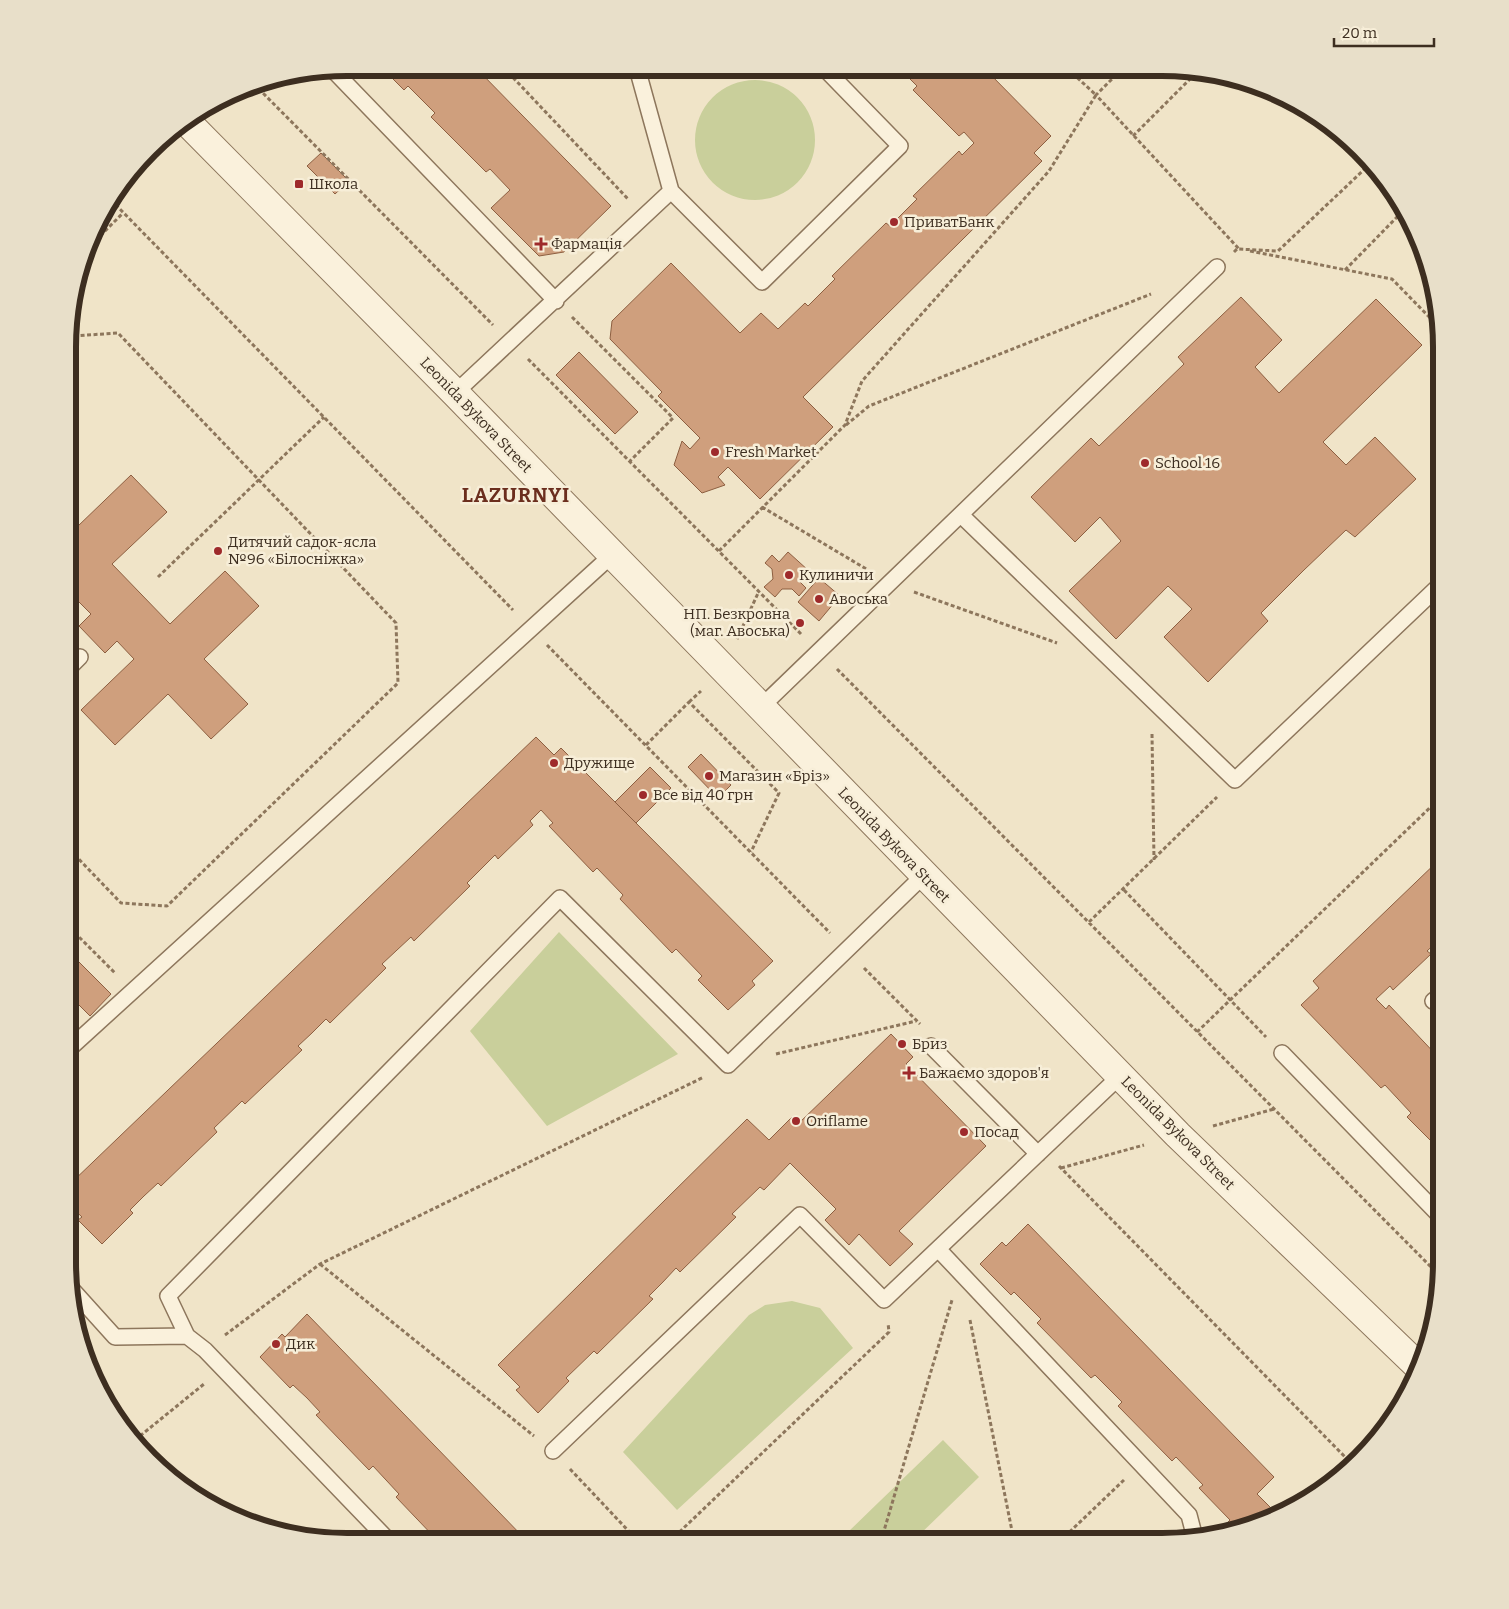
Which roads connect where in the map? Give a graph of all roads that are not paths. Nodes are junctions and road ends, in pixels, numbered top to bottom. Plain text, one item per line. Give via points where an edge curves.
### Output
1 (339, 76) edge
2 (639, 76) edge
3 (832, 76) edge
4 (191, 126) edge
5 (671, 190) junction
6 (1217, 267) dead end
7 (556, 301) junction
8 (455, 393) junction
9 (961, 515) junction
10 (612, 555) junction
11 (1433, 592) edge
12 (760, 708) junction
13 (924, 876) junction
14 (76, 1043) edge
15 (931, 1046) dead end
16 (1282, 1054) road end
17 (1120, 1076) junction
18 (1041, 1152) junction
19 (1433, 1209) edge
20 (938, 1250) junction
21 (79, 1297) edge
22 (187, 1336) junction
23 (1413, 1361) edge
24 (553, 1451) road end
25 (1193, 1530) edge
26 (381, 1533) edge

1 - 7 lane
2 - 5 lane
3 - 5 lane via 900,146 762,282
4 - 8 street, Leonida Bykova Street
5 - 7 lane
6 - 9 lane
7 - 8 lane
8 - 10 street, Leonida Bykova Street
9 - 11 lane via 1235,780
9 - 12 lane
10 - 12 street, Leonida Bykova Street
10 - 14 lane
12 - 13 street, Leonida Bykova Street
13 - 17 street, Leonida Bykova Street
13 - 22 lane via 728,1065 560,898 168,1296
15 - 18 lane
16 - 19 lane
17 - 18 lane
17 - 23 street, Leonida Bykova Street
18 - 20 lane
20 - 24 lane via 884,1300 800,1215
20 - 25 lane via 1189,1515
21 - 22 lane via 115,1337
22 - 26 lane via 223,1368

